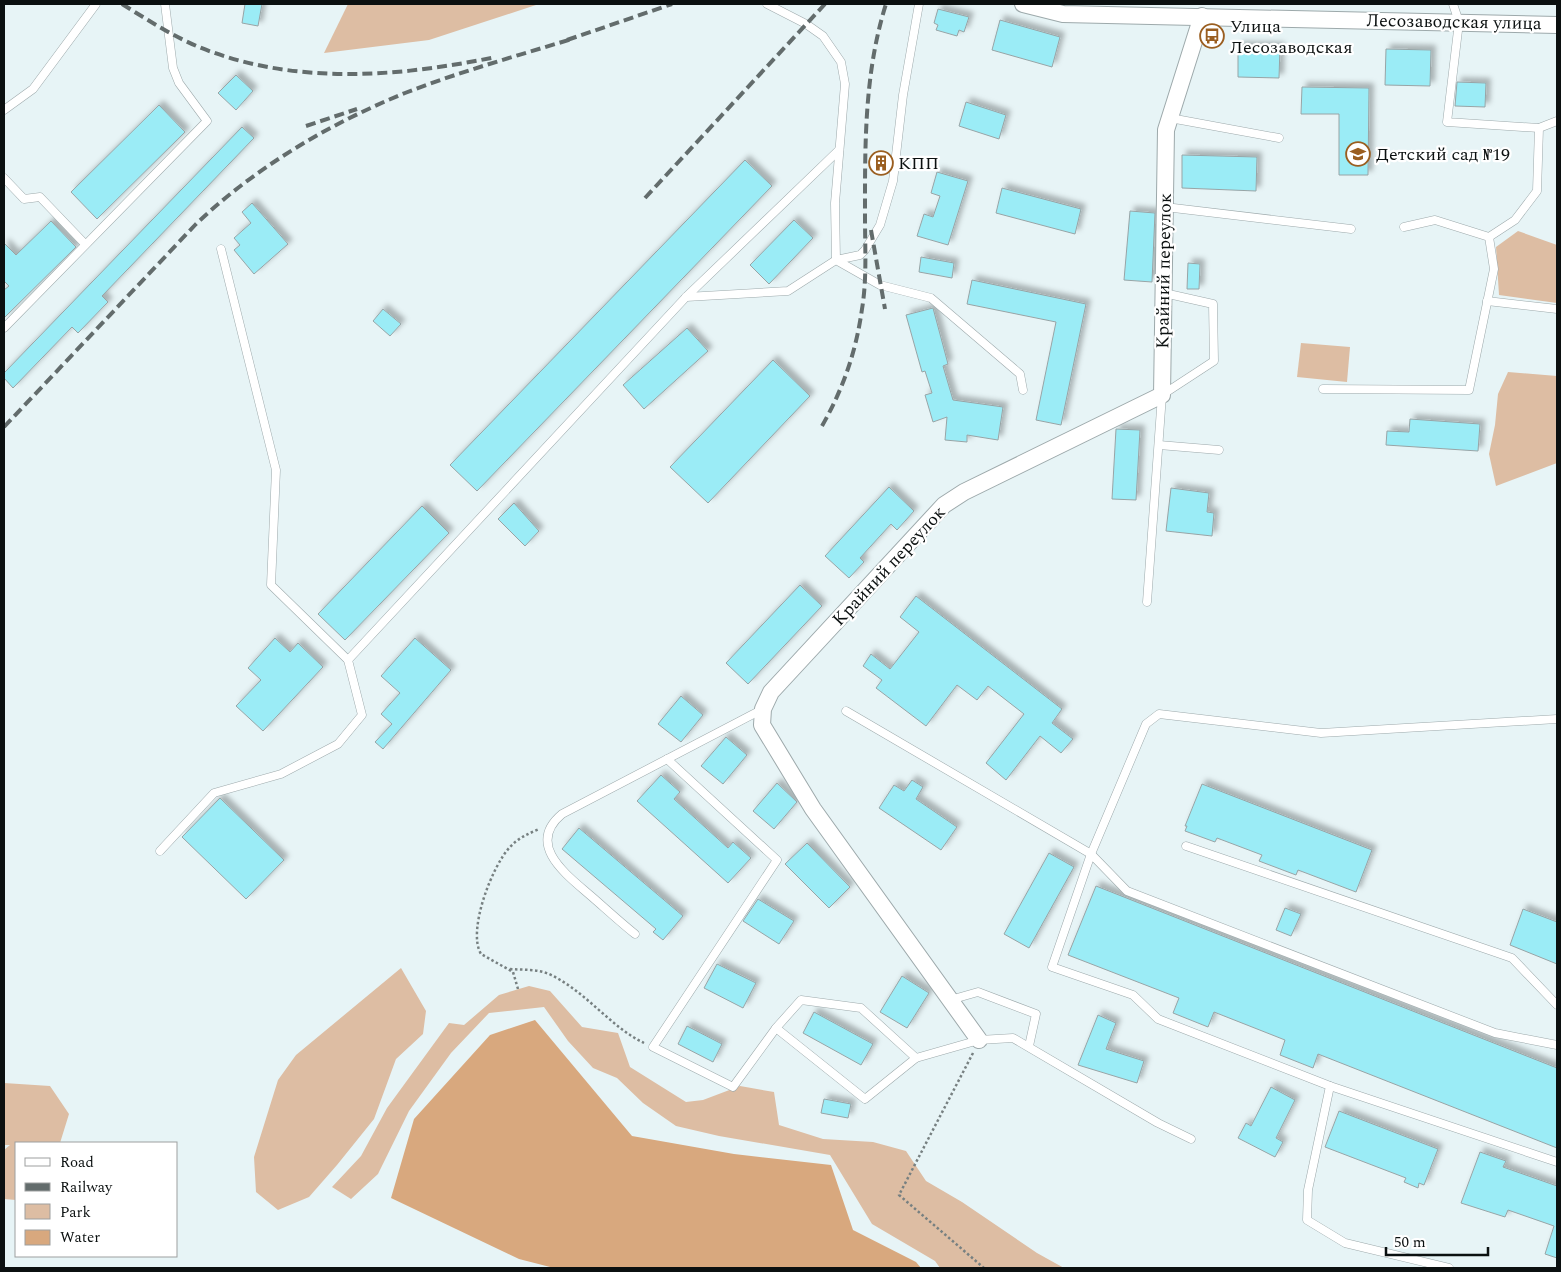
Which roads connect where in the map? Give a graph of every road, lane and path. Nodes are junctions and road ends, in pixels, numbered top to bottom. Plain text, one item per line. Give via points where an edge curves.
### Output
1 (96, 4) edge
2 (166, 4) edge
3 (767, 4) edge
4 (919, 4) edge
5 (1023, 4) edge
6 (1453, 4) edge
7 (1199, 10) edge
8 (1459, 22) junction
9 (1557, 25) edge
10 (4, 110) edge
11 (1170, 118) junction
12 (1557, 121) edge
13 (1539, 128) junction
14 (1279, 138) dead end
15 (839, 150) junction
16 (4, 178) edge
17 (1165, 207) junction
18 (1404, 227) dead end
19 (1351, 228) dead end
20 (1489, 237) junction
21 (85, 244) junction
22 (221, 249) dead end
23 (836, 260) junction
24 (1164, 293) junction
25 (686, 297) junction
26 (1487, 301) junction
27 (1557, 308) edge
28 (4, 328) edge
29 (1023, 390) dead end
30 (1323, 390) dead end
31 (1162, 395) junction
32 (1159, 445) junction
33 (1219, 450) dead end
34 (1148, 602) dead end
35 (348, 660) junction
36 (763, 709) junction
37 (846, 711) dead end
38 (1557, 719) edge
39 (667, 759) junction
40 (552, 823) junction
41 (1186, 846) dead end
42 (160, 850) dead end
43 (1091, 854) junction
44 (635, 934) dead end
45 (509, 968) junction
46 (518, 989) dead end
47 (950, 1000) junction
48 (1557, 1005) edge
49 (776, 1028) junction
50 (979, 1040) junction
51 (1557, 1045) edge
52 (1029, 1046) junction
53 (653, 1047) junction
54 (916, 1058) junction
55 (1330, 1086) junction
56 (1191, 1139) dead end
57 (1557, 1162) edge
58 (984, 1268) edge
59 (1448, 1268) edge

1 - 10 lane via 33,89
2 - 21 lane via 173,68 179,83 208,121
3 - 15 lane via 823,36 841,62 845,84
4 - 23 lane via 903,95 895,170 882,217 860,255
5 - 7 street, Лесозаводская улица via 1063,14
6 - 8 lane
7 - 8 street, Лесозаводская улица
7 - 11 street, Крайний переулок
8 - 9 street, Лесозаводская улица
8 - 13 lane via 1447,122
11 - 14 lane
11 - 17 street, Крайний переулок via 1166,130
12 - 13 lane
13 - 20 lane via 1537,191 1515,220
15 - 23 lane
15 - 25 lane
16 - 21 lane via 24,199 40,197
17 - 19 lane
17 - 24 street, Крайний переулок
18 - 20 lane via 1434,220
20 - 26 lane via 1494,269
21 - 28 lane
22 - 35 lane via 276,470 271,585
23 - 25 lane via 788,291
23 - 29 lane via 880,285 931,298 1020,374
24 - 31 street, Крайний переулок
24 - 31 lane via 1213,304 1214,361
25 - 35 lane
26 - 27 lane
26 - 30 lane via 1469,390
31 - 32 lane
31 - 36 street, Крайний переулок via 964,492 944,505 771,692
32 - 33 lane
32 - 34 lane
35 - 42 lane via 362,715 338,744 281,774 214,793
36 - 39 lane
36 - 47 street via 762,725 813,809
37 - 43 lane
38 - 43 lane via 1321,733 1159,714 1146,724
39 - 40 lane via 562,814
39 - 53 lane via 777,860
40 - 44 lane via 547,845 553,859 563,872
40 - 45 path via 520,838 498,861 491,878 478,925 477,947 486,958
41 - 48 lane via 1512,958
43 - 51 lane via 1127,890 1495,1034
43 - 55 lane via 1052,967 1133,994 1158,1019
45 - 46 path
45 - 53 path via 548,974 593,1003 634,1038
47 - 50 street
47 - 52 lane via 978,992 1036,1014
49 - 53 lane via 733,1087
49 - 54 lane via 800,1000 861,1008
49 - 54 lane via 865,1099
50 - 52 lane via 1013,1038
50 - 54 lane
50 - 58 path via 900,1195
52 - 56 lane via 1158,1123
55 - 57 lane
55 - 59 lane via 1308,1190 1307,1220 1345,1243

